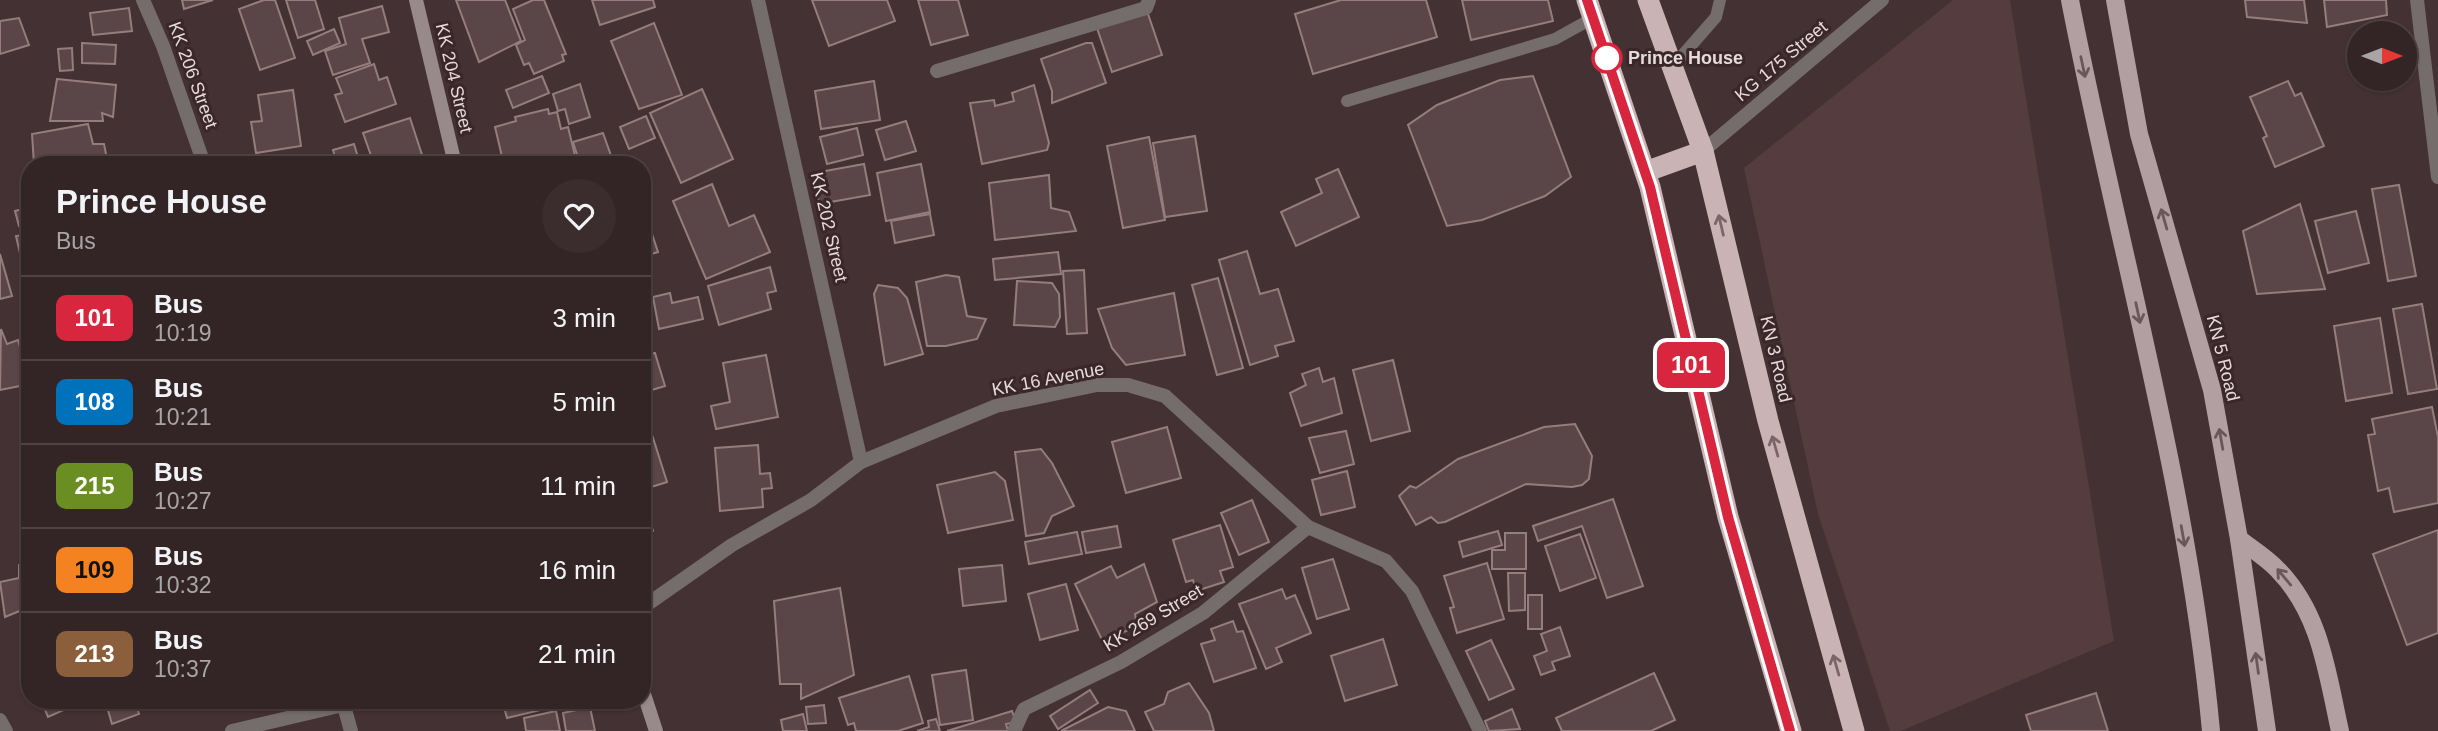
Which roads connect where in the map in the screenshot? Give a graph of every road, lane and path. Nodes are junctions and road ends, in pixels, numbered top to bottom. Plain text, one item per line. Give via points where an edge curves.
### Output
1 (143, 0) edge
2 (415, 0) edge
3 (758, 0) edge
4 (1149, 0) edge
5 (1648, 0) edge
6 (1720, 0) edge
7 (1882, 0) edge
8 (2070, 0) edge
9 (2115, 0) edge
10 (2417, 0) edge
11 (1590, 9) edge
12 (1674, 65) junction
13 (2431, 70) edge
14 (937, 71) dead end
15 (1347, 101) dead end
16 (1703, 151) junction
17 (201, 156) edge
18 (453, 156) edge
19 (1645, 172) junction
20 (2438, 177) edge
21 (862, 462) junction
22 (1308, 527) junction
23 (2239, 540) junction
24 (651, 602) edge
25 (331, 709) edge
26 (345, 709) edge
27 (649, 709) edge
28 (0, 720) edge
29 (6, 731) edge
30 (232, 731) edge
31 (351, 731) edge
32 (656, 731) edge
33 (1014, 731) edge
34 (1480, 731) edge
35 (1791, 731) edge
36 (1854, 731) edge
37 (2211, 731) edge
38 (2267, 731) edge
39 (2340, 731) edge

1 - 17 street, KK 206 Street
2 - 18 street, KK 204 Street
3 - 21 street, KK 202 Street
4 - 14 street via 1146,8
5 - 12 highway, KN 3 Road
6 - 12 lane via 1716,18
7 - 16 street, KG 175 Street
8 -> 37 main road via 2172,466 2204,656
23 -> 9 main road, KN 5 Road via 2212,390 2139,134
10 - 13 street
11 - 15 lane via 1555,39
11 - 19 highway
12 - 16 highway, KN 3 Road
13 - 20 street
16 - 19 highway
36 -> 16 highway, KN 3 Road via 1768,421
19 - 35 highway via 1728,517
21 - 22 street, KK 16 Avenue via 996,406 1097,385 1128,385 1165,396
21 - 24 street, KK 16 Avenue via 811,500 732,545
22 - 33 street, KK 269 Street via 1203,613 1121,662 1024,709
22 - 34 street, KK 16 Avenue via 1386,561 1412,591
38 -> 23 main road, KN 5 Road
39 -> 23 main road via 2317,629 2305,605 2277,568
25 - 30 street
26 - 31 street
27 - 32 street
28 - 29 street

